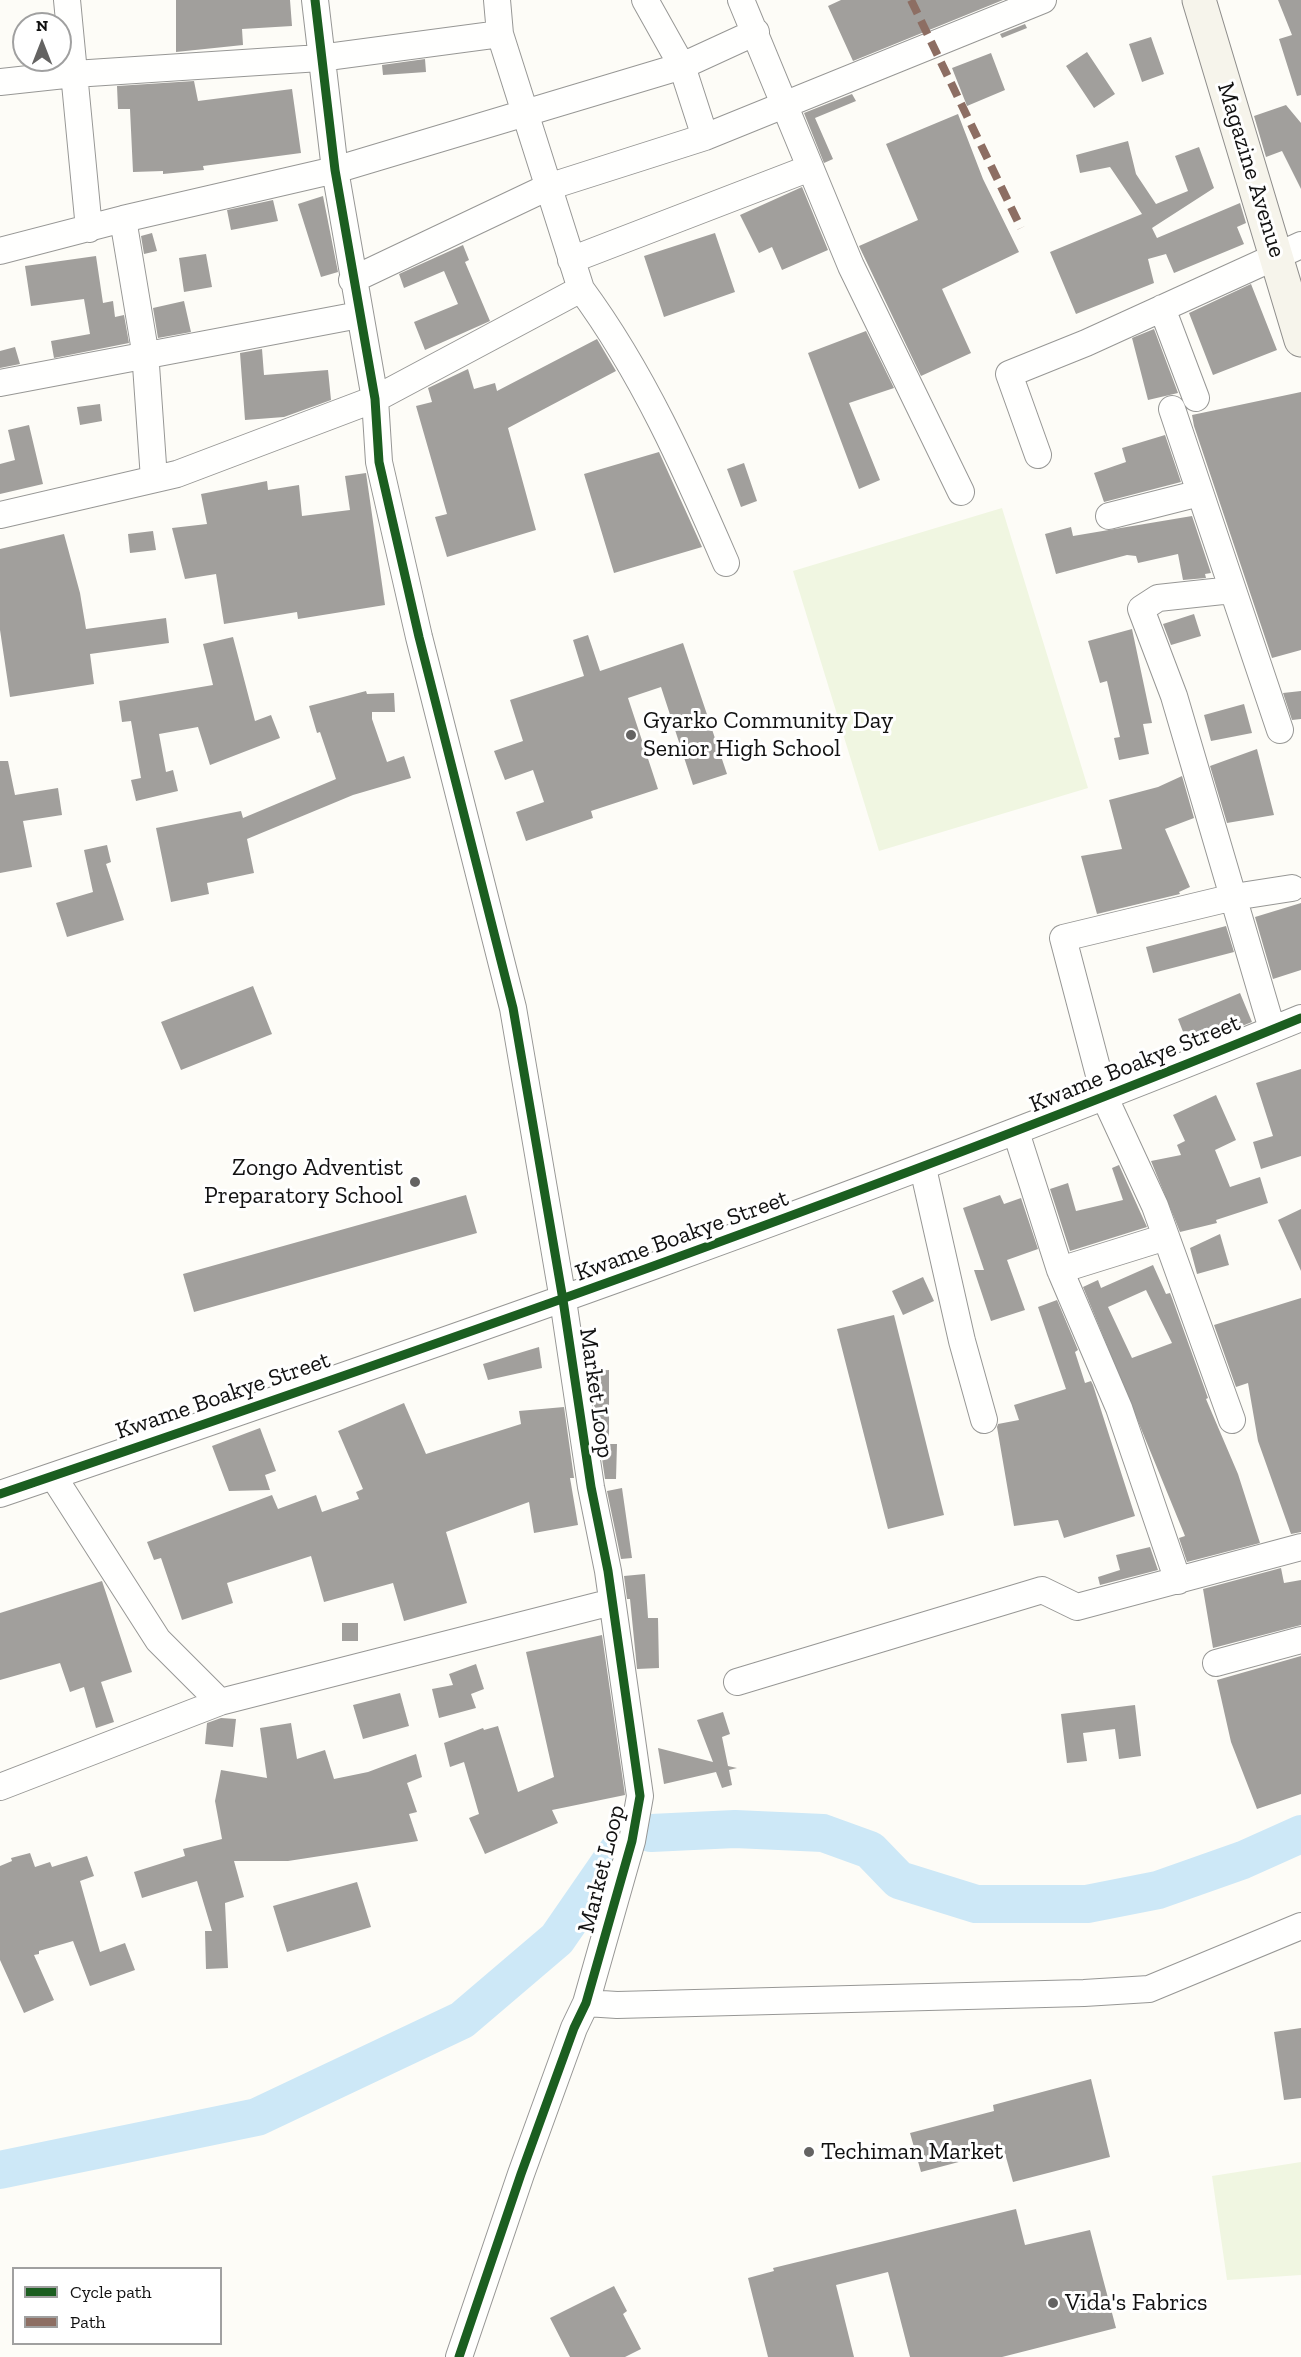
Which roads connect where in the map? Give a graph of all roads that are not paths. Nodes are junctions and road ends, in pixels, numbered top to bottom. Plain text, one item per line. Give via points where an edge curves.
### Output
1 (67, 0) edge
2 (315, 0) edge
3 (497, 0) edge
4 (645, 0) edge
5 (741, 0) edge
6 (1043, 0) edge
7 (1199, 0) edge
8 (756, 32) junction
9 (500, 34) junction
10 (320, 58) junction
11 (681, 66) junction
12 (74, 74) junction
13 (0, 81) edge
14 (783, 106) junction
15 (524, 113) junction
16 (705, 137) junction
17 (810, 168) junction
18 (335, 170) junction
19 (548, 187) junction
20 (123, 219) junction
21 (89, 229) junction
22 (1289, 250) edge
23 (0, 251) edge
24 (572, 260) junction
25 (352, 280) junction
26 (581, 289) junction
27 (1162, 308) junction
28 (359, 315) junction
29 (1301, 340) edge
30 (145, 356) junction
31 (0, 383) edge
32 (1196, 398) dead end
33 (375, 399) junction
34 (1172, 409) dead end
35 (1038, 455) dead end
36 (154, 479) junction
37 (961, 492) dead end
38 (1200, 494) junction
39 (0, 514) edge
40 (1109, 516) dead end
41 (726, 563) dead end
42 (1233, 590) junction
43 (1280, 730) dead end
44 (1292, 888) dead end
45 (1234, 897) junction
46 (1301, 1018) edge
47 (1272, 1029) junction
48 (1105, 1098) junction
49 (1016, 1132) junction
50 (923, 1168) junction
51 (1166, 1237) junction
52 (1060, 1270) junction
53 (563, 1300) junction
54 (984, 1420) dead end
55 (1233, 1420) dead end
56 (53, 1476) junction
57 (0, 1494) edge
58 (1301, 1547) edge
59 (1178, 1581) junction
60 (612, 1602) junction
61 (1301, 1640) edge
62 (1216, 1663) dead end
63 (737, 1682) dead end
64 (220, 1702) junction
65 (0, 1786) edge
66 (1301, 1926) edge
67 (586, 2003) junction
68 (459, 2357) edge

1 - 12 street
2 - 10 street, Market Loop
3 - 9 street
4 - 11 street
5 - 8 street
6 - 14 street
7 - 22 street, Magazine Avenue
8 - 11 street
8 - 14 street
9 - 10 street
9 - 15 street
10 - 12 street
10 - 18 street, Market Loop
11 - 15 street
11 - 16 street
12 - 13 street
12 - 21 street
14 - 16 street
14 - 17 street
15 - 18 street
15 - 19 street
16 - 19 street
17 - 24 street
17 - 37 street via 851,266
18 - 20 street
18 - 25 street, Market Loop
19 - 24 street
19 - 25 street
20 - 21 street
20 - 30 street
21 - 23 street
22 - 27 street
22 - 29 street, Magazine Avenue
24 - 26 street
25 - 28 street, Market Loop
26 - 33 street
26 - 41 street via 609,328 673,442
27 - 32 street
27 - 35 street via 1008,374
28 - 30 street
28 - 33 street, Market Loop
30 - 31 street
30 - 36 street
33 - 36 street via 177,474
33 - 53 street, Market Loop via 379,462 513,1008
34 - 38 street
36 - 39 street
38 - 40 street
38 - 42 street
42 - 43 street
42 - 45 street via 1158,598 1141,609 1174,696
44 - 45 street
45 - 47 street
45 - 48 street via 1063,938
46 - 47 street, Kwame Boakye Street
47 - 48 street, Kwame Boakye Street
48 - 49 street, Kwame Boakye Street
48 - 51 street
49 - 50 street, Kwame Boakye Street
49 - 52 street
50 - 53 street, Kwame Boakye Street
50 - 54 street
51 - 52 street
51 - 55 street
52 - 59 street via 1119,1408
53 - 56 street, Kwame Boakye Street
53 - 60 street, Market Loop
56 - 57 street, Kwame Boakye Street
56 - 64 street via 158,1640
58 - 59 street
59 - 63 street via 1077,1607 1042,1590
60 - 64 street
60 - 67 street, Market Loop via 640,1796 632,1841
61 - 62 street
64 - 65 street
66 - 67 street via 1149,1989
67 - 68 street, Market Loop via 517,2185

